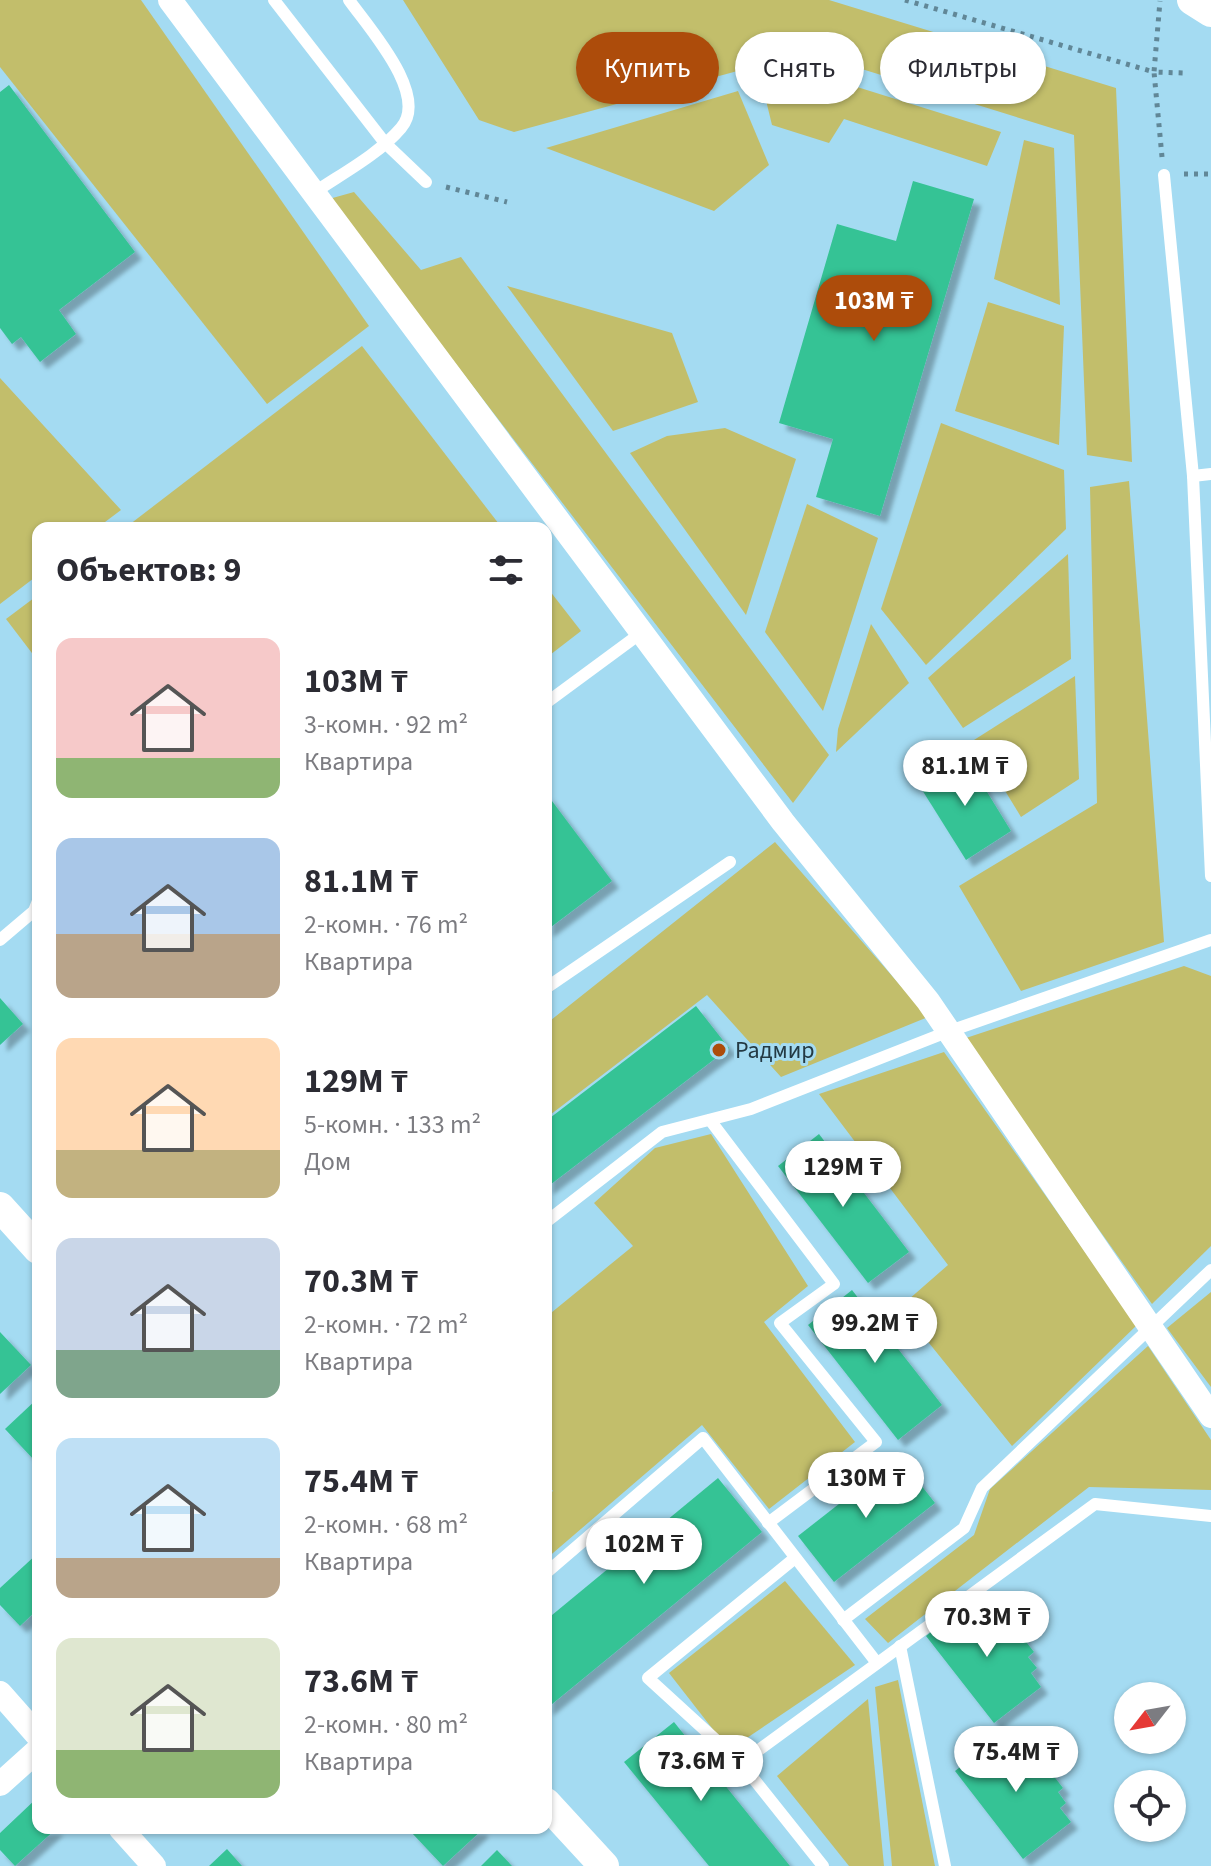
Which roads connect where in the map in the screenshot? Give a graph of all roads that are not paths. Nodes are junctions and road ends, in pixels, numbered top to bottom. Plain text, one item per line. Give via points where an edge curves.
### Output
1 (170, 0) edge
2 (274, 0) edge
3 (349, 0) edge
4 (1192, 0) edge
5 (1211, 12) edge
6 (385, 143) junction
7 (1164, 175) road end
8 (426, 182) road end
9 (312, 194) junction
10 (1211, 474) edge
11 (1193, 476) junction
12 (641, 633) junction
13 (552, 699) edge
14 (730, 862) dead end
15 (1211, 876) edge
16 (32, 913) edge
17 (0, 940) edge
18 (1211, 940) edge
19 (552, 984) edge
20 (947, 1032) junction
21 (710, 1120) junction
22 (0, 1207) edge
23 (552, 1217) edge
24 (32, 1240) edge
25 (1211, 1270) edge
26 (1151, 1327) junction
27 (1211, 1416) edge
28 (1211, 1516) edge
29 (768, 1523) junction
30 (795, 1558) junction
31 (552, 1568) edge
32 (843, 1620) junction
33 (900, 1646) junction
34 (877, 1663) junction
35 (0, 1693) edge
36 (32, 1729) edge
37 (32, 1755) edge
38 (741, 1763) junction
39 (0, 1784) edge
40 (552, 1810) edge
41 (125, 1834) edge
42 (154, 1866) edge
43 (604, 1866) edge
44 (823, 1866) edge
45 (945, 1866) edge

1 - 9 street
2 - 6 lane
3 - 6 lane via 407,90 406,120
4 - 5 street
6 - 8 lane
6 - 9 lane
7 - 11 lane
9 - 12 street
10 - 11 lane
11 - 15 lane
12 - 13 lane
12 - 20 street
14 - 19 lane
16 - 17 lane
18 - 20 lane
20 - 21 lane
20 - 26 street
21 - 23 lane via 662,1132
21 - 29 lane via 834,1284 780,1323 876,1442
22 - 24 street
25 - 26 lane
26 - 27 street
26 - 32 lane via 982,1488 964,1528
28 - 33 lane via 1095,1504
29 - 30 lane
29 - 31 lane via 703,1438
30 - 32 lane
30 - 38 lane via 648,1678
32 - 34 lane
33 - 34 lane
33 - 45 lane
34 - 38 lane
35 - 36 street
37 - 39 street
38 - 44 lane
40 - 43 street
41 - 42 street

